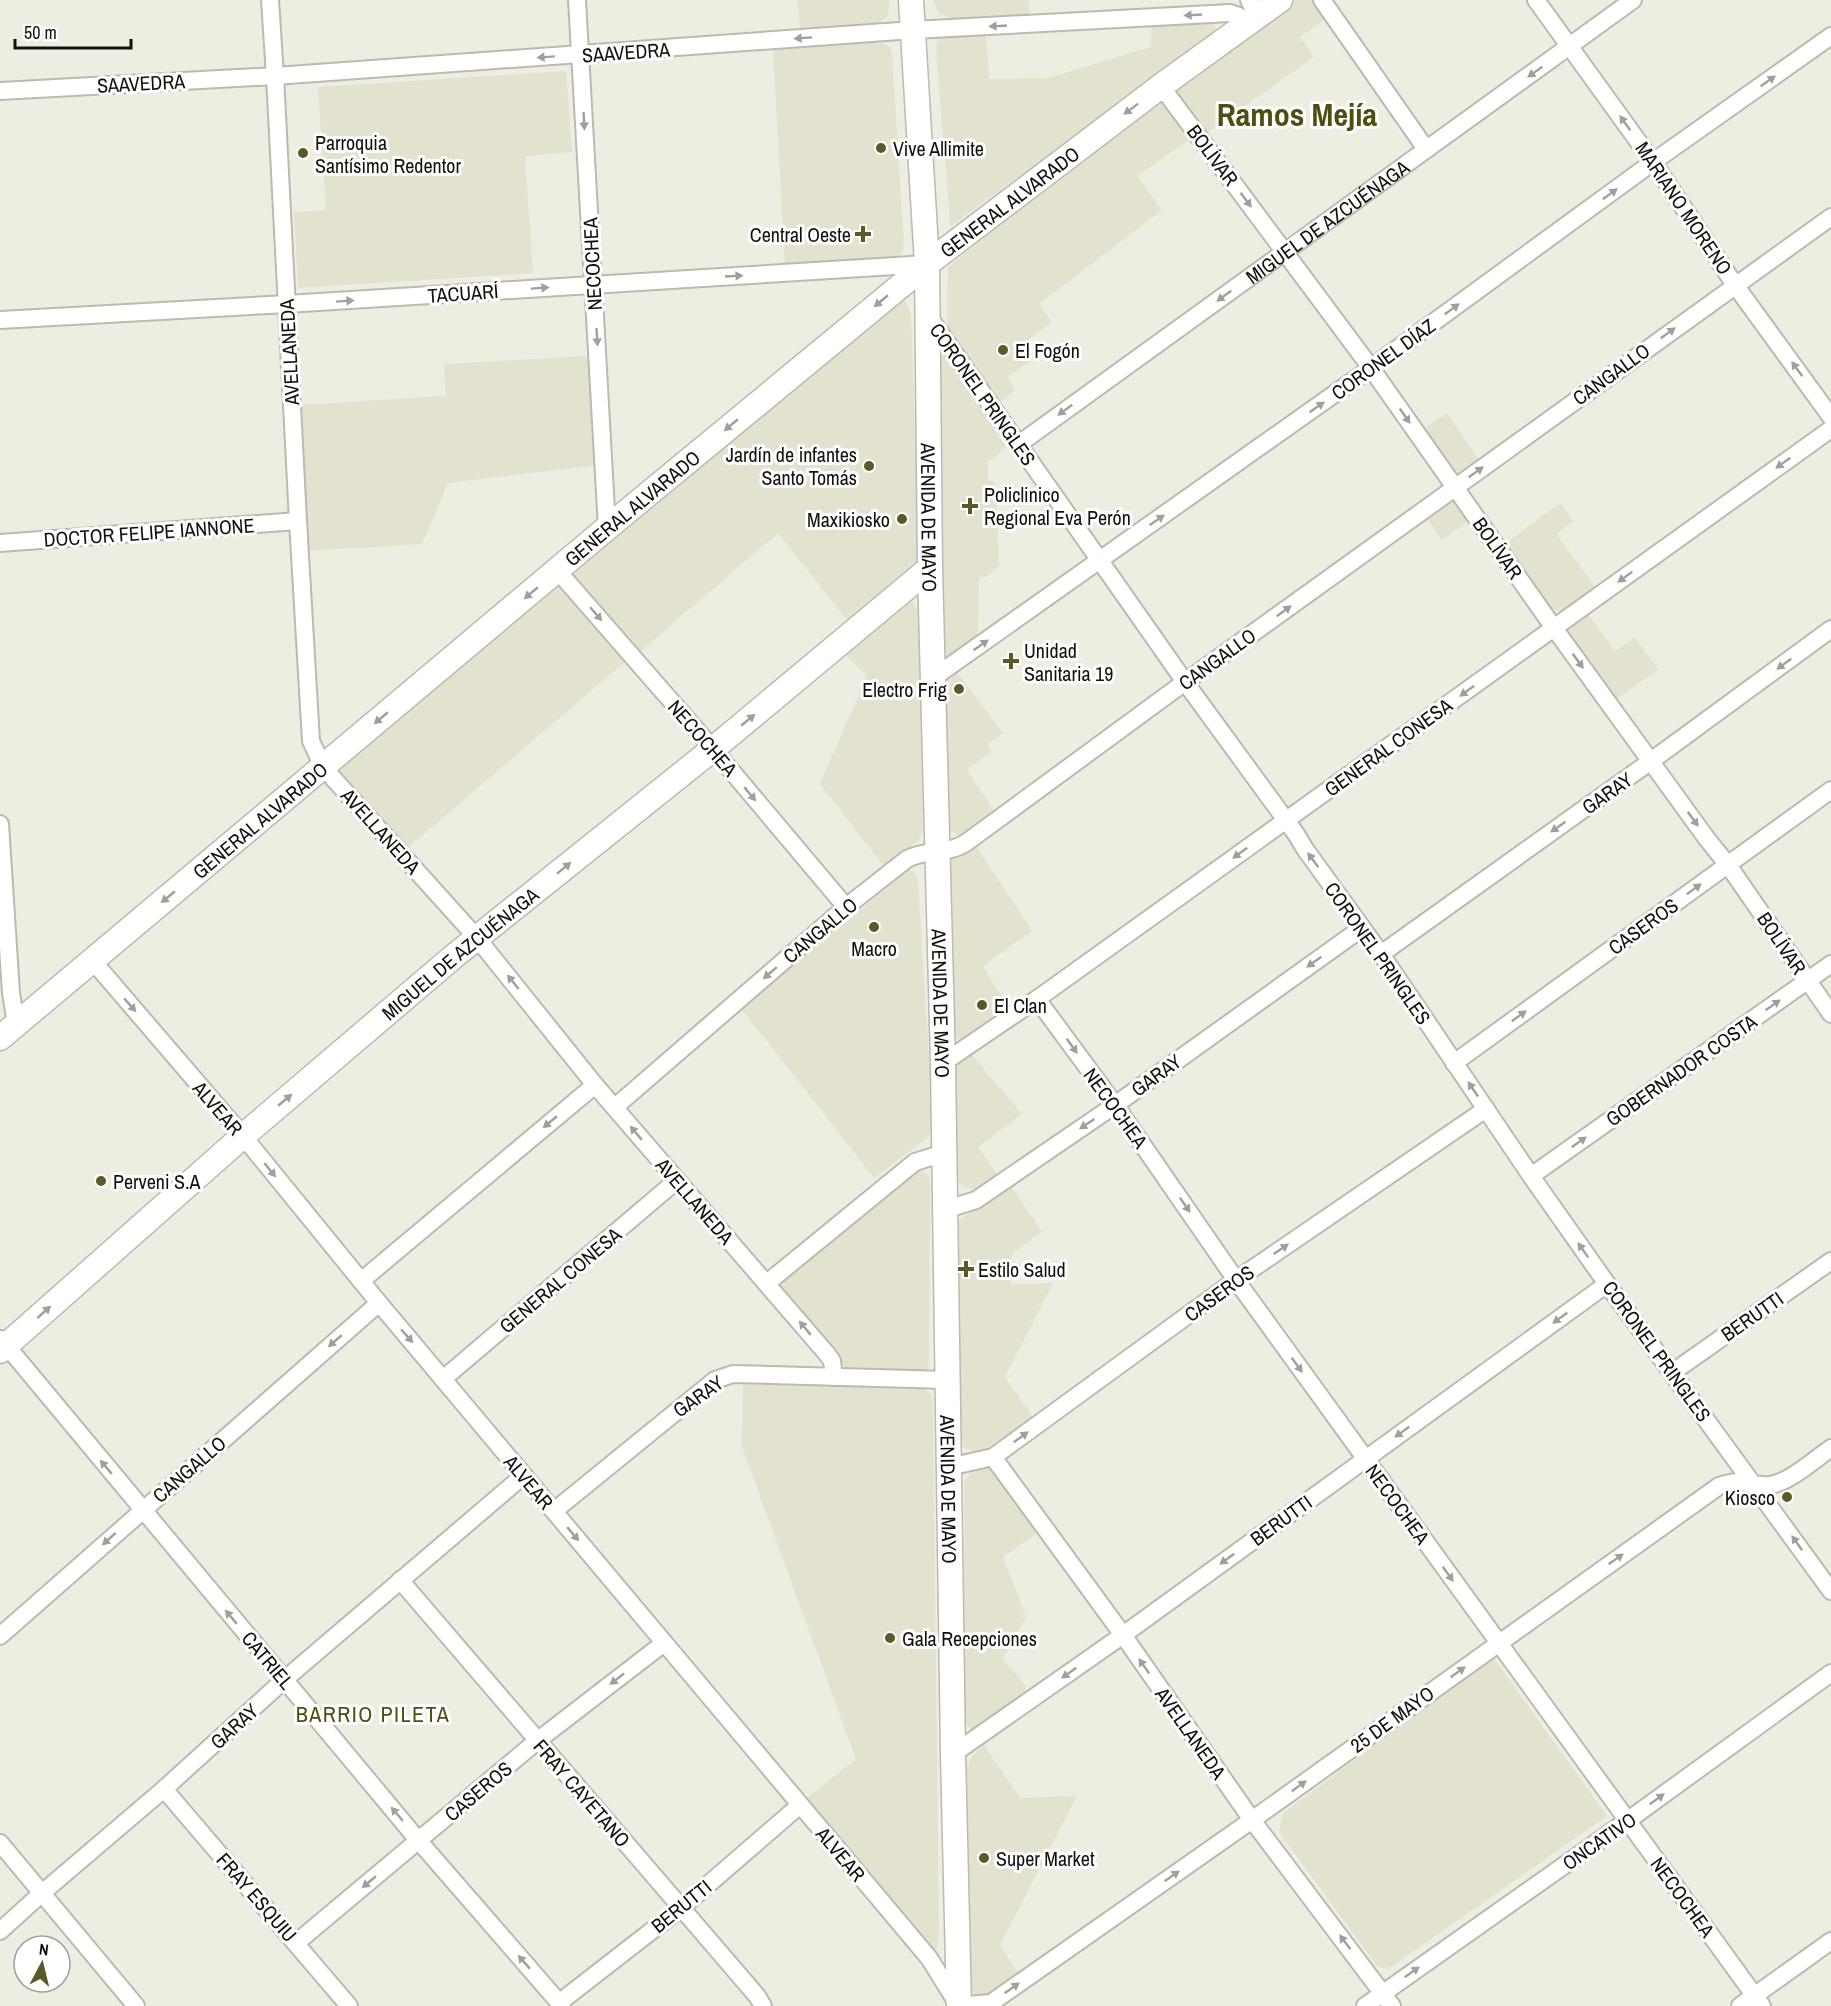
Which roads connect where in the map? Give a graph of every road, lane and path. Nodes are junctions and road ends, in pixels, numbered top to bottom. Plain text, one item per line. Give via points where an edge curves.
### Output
1 (270, 0) edge
2 (577, 0) edge
3 (911, 0) edge
4 (1280, 0) edge
5 (1322, 0) edge
6 (1536, 0) edge
7 (1633, 0) edge
8 (1250, 14) edge
9 (913, 30) junction
10 (1831, 36) edge
11 (1570, 47) junction
12 (580, 55) junction
13 (275, 76) junction
14 (1161, 86) junction
15 (0, 91) edge
16 (1426, 149) junction
17 (1653, 162) junction
18 (1831, 217) edge
19 (1285, 252) junction
20 (927, 264) junction
21 (594, 284) junction
22 (1735, 285) junction
23 (287, 304) junction
24 (927, 314) junction
25 (0, 320) edge
26 (1371, 368) junction
27 (1831, 417) edge
28 (1831, 429) edge
29 (1019, 444) junction
30 (1454, 487) junction
31 (298, 521) junction
32 (608, 528) junction
33 (0, 543) edge
34 (1100, 561) junction
35 (930, 568) junction
36 (557, 570) junction
37 (1554, 628) junction
38 (1831, 629) edge
39 (933, 678) junction
40 (1185, 682) junction
41 (713, 749) junction
42 (1651, 761) junction
43 (323, 767) junction
44 (1831, 790) edge
45 (1285, 820) junction
46 (0, 824) edge
47 (938, 852) junction
48 (1728, 865) junction
49 (846, 908) junction
50 (1362, 928) junction
51 (477, 938) junction
52 (1381, 954) junction
53 (92, 960) junction
54 (1831, 964) edge
55 (1808, 981) junction
56 (1037, 999) junction
57 (1831, 1014) edge
58 (8, 1031) edge
59 (943, 1063) junction
60 (1454, 1063) junction
61 (595, 1085) junction
62 (1115, 1105) junction
63 (615, 1107) junction
64 (1486, 1109) junction
65 (243, 1136) junction
66 (944, 1153) junction
67 (1531, 1176) junction
68 (676, 1180) junction
69 (944, 1210) junction
70 (1831, 1261) edge
71 (1236, 1280) junction
72 (361, 1281) junction
73 (767, 1283) junction
74 (1607, 1284) junction
75 (379, 1303) junction
76 (2, 1345) edge
77 (1673, 1372) junction
78 (834, 1377) junction
79 (443, 1379) junction
80 (947, 1380) junction
81 (1831, 1448) edge
82 (993, 1457) junction
83 (1365, 1458) junction
84 (949, 1467) junction
85 (523, 1476) junction
86 (1754, 1483) junction
87 (141, 1510) junction
88 (554, 1511) junction
89 (400, 1580) junction
90 (1831, 1591) edge
91 (1123, 1635) junction
92 (0, 1636) edge
93 (664, 1643) junction
94 (1498, 1643) junction
95 (1831, 1672) edge
96 (284, 1680) junction
97 (537, 1741) junction
98 (953, 1754) junction
99 (164, 1789) junction
100 (800, 1805) junction
101 (1252, 1820) junction
102 (1627, 1821) junction
103 (418, 1840) junction
104 (0, 1843) edge
105 (42, 1893) junction
106 (681, 1908) junction
107 (0, 1930) edge
108 (1831, 1941) edge
109 (296, 1943) junction
110 (1388, 1999) edge
111 (1758, 2001) edge
112 (561, 2004) edge
113 (136, 2006) edge
114 (349, 2006) edge
115 (763, 2006) edge
116 (958, 2006) edge
117 (1365, 2006) edge
118 (1740, 2006) edge

1 - 13 street, AVELLANEDA
2 - 12 street, NECOCHEA
3 - 9 street, AVENIDA DE MAYO
4 - 8 street, GENERAL ALVARADO
5 - 16 street
6 - 11 street, MARIANO MORENO
7 - 11 street, MIGUEL DE AZCUÉNAGA
8 -> 9 street, SAAVEDRA
8 - 14 street, GENERAL ALVARADO
9 -> 12 street, SAAVEDRA
9 - 20 street, AVENIDA DE MAYO
17 -> 10 street, CORONEL DÍAZ
11 -> 16 street, MIGUEL DE AZCUÉNAGA
17 -> 11 street, MARIANO MORENO
12 -> 13 street, SAAVEDRA
12 -> 21 street, NECOCHEA
13 - 15 street, SAAVEDRA
13 - 23 street, AVELLANEDA
14 -> 19 street, BOLÍVAR
14 -> 20 street, GENERAL ALVARADO
16 - 19 street, MIGUEL DE AZCUÉNAGA
17 - 22 street, MARIANO MORENO
26 -> 17 street, CORONEL DÍAZ
18 - 22 street, CANGALLO
19 - 26 street, BOLÍVAR
19 -> 29 street, MIGUEL DE AZCUÉNAGA
21 -> 20 street, TACUARÍ
20 - 24 street, AVENIDA DE MAYO
20 -> 32 street, GENERAL ALVARADO
23 -> 21 street, TACUARÍ
21 -> 32 street, NECOCHEA
27 -> 22 street, MARIANO MORENO
30 -> 22 street, CANGALLO
23 - 25 street, TACUARÍ
23 - 31 street, AVELLANEDA
24 - 29 street, CORONEL PRINGLES
24 - 35 street, AVENIDA DE MAYO
26 -> 30 street, BOLÍVAR
34 -> 26 street, CORONEL DÍAZ
28 -> 37 street, GENERAL CONESA
29 - 34 street, CORONEL PRINGLES
30 - 37 street, BOLÍVAR
40 -> 30 street, CANGALLO
31 - 33 street, DOCTOR FELIPE IANNONE
31 - 43 street, AVELLANEDA via 311,741
32 - 36 street, GENERAL ALVARADO
39 -> 34 street, CORONEL DÍAZ
34 - 40 street, CORONEL PRINGLES
35 - 39 street, AVENIDA DE MAYO
41 -> 35 street, MIGUEL DE AZCUÉNAGA
36 -> 41 street, NECOCHEA
36 -> 43 street, GENERAL ALVARADO
37 -> 42 street, BOLÍVAR
37 -> 45 street, GENERAL CONESA
38 -> 42 street, GARAY
39 - 47 street, AVENIDA DE MAYO
40 - 45 street, CORONEL PRINGLES
40 - 47 street, CANGALLO via 967,842 956,849
41 -> 49 street, NECOCHEA
51 -> 41 street, MIGUEL DE AZCUÉNAGA
42 -> 48 street, BOLÍVAR
42 -> 52 street, GARAY
43 - 51 street, AVELLANEDA
43 -> 53 street, GENERAL ALVARADO
44 - 48 street, CASEROS
50 -> 45 street, CORONEL PRINGLES
45 -> 56 street, GENERAL CONESA
46 - 58 street via 11,993
47 - 49 street, CANGALLO via 907,859
47 - 59 street, AVENIDA DE MAYO
48 - 55 street, BOLÍVAR
60 -> 48 street, CASEROS
49 -> 63 street, CANGALLO
50 - 52 street, CORONEL PRINGLES
50 -> 62 street, GARAY
61 -> 51 street, AVELLANEDA
65 -> 51 street, MIGUEL DE AZCUÉNAGA
52 - 60 street, CORONEL PRINGLES
53 - 58 street, GENERAL ALVARADO
53 -> 65 street, ALVEAR
54 - 55 street, GOBERNADOR COSTA
55 - 57 street, BOLÍVAR
67 -> 55 street, GOBERNADOR COSTA
56 - 59 street, GENERAL CONESA
56 -> 62 street, NECOCHEA
59 - 66 street, AVENIDA DE MAYO
64 -> 60 street, CORONEL PRINGLES
61 - 63 street, AVELLANEDA
61 -> 72 street
62 -> 69 street, GARAY via 976,1200
62 -> 71 street, NECOCHEA
68 -> 63 street, AVELLANEDA
64 - 67 street, CORONEL PRINGLES
71 -> 64 street, CASEROS
65 -> 72 street, ALVEAR
76 -> 65 street, MIGUEL DE AZCUÉNAGA
66 - 69 street, AVENIDA DE MAYO
66 - 73 street via 915,1162
74 -> 67 street, CORONEL PRINGLES
68 - 73 street, AVELLANEDA
68 - 79 street, GENERAL CONESA
69 - 80 street, AVENIDA DE MAYO
70 - 77 street, BERUTTI
82 -> 71 street, CASEROS
71 -> 83 street, NECOCHEA
72 - 75 street, ALVEAR
78 -> 73 street, AVELLANEDA via 827,1354
74 - 77 street, CORONEL PRINGLES
74 -> 83 street, BERUTTI
75 -> 79 street, ALVEAR
75 -> 87 street, CANGALLO
87 -> 76 street, CATRIEL
77 - 86 street, CORONEL PRINGLES
78 - 80 street, GARAY
78 - 88 street, GARAY via 733,1374 715,1380
79 - 85 street, ALVEAR
80 - 84 street, AVENIDA DE MAYO
81 - 86 street, 25 DE MAYO via 1779,1483
82 - 84 street, CASEROS
82 - 91 street, AVELLANEDA
83 -> 91 street, BERUTTI
83 -> 94 street, NECOCHEA
84 - 98 street, AVENIDA DE MAYO
85 - 88 street, ALVEAR
85 - 89 street, GARAY
90 -> 86 street, CORONEL PRINGLES
94 -> 86 street, 25 DE MAYO via 1719,1486 1740,1481
87 -> 92 street, CANGALLO
96 -> 87 street, CATRIEL
88 -> 93 street, ALVEAR
89 - 96 street, GARAY
89 - 97 street, FRAY CAYETANO
91 -> 98 street, BERUTTI
101 -> 91 street, AVELLANEDA
93 -> 97 street, CASEROS
93 - 100 street, ALVEAR
101 -> 94 street, 25 DE MAYO
94 - 102 street, NECOCHEA
102 -> 95 street, ONCATIVO
96 - 99 street, GARAY
103 -> 96 street, CATRIEL
97 - 103 street, CASEROS
97 - 106 street, FRAY CAYETANO
98 - 116 street, AVENIDA DE MAYO
99 - 105 street, GARAY
99 - 109 street, FRAY ESQUIU
100 - 106 street, BERUTTI
100 - 116 street, ALVEAR via 929,1958
110 -> 101 street, AVELLANEDA
116 -> 101 street, 25 DE MAYO via 990,2003
110 -> 102 street, ONCATIVO
102 - 111 street, NECOCHEA
103 -> 109 street, CASEROS
112 -> 103 street, CATRIEL
104 - 105 street
105 - 107 street, GARAY
105 - 113 street
106 - 112 street, BERUTTI
106 - 115 street, FRAY CAYETANO
108 - 111 street
109 - 114 street, FRAY ESQUIU
110 - 117 street, ONCATIVO
111 - 118 street

